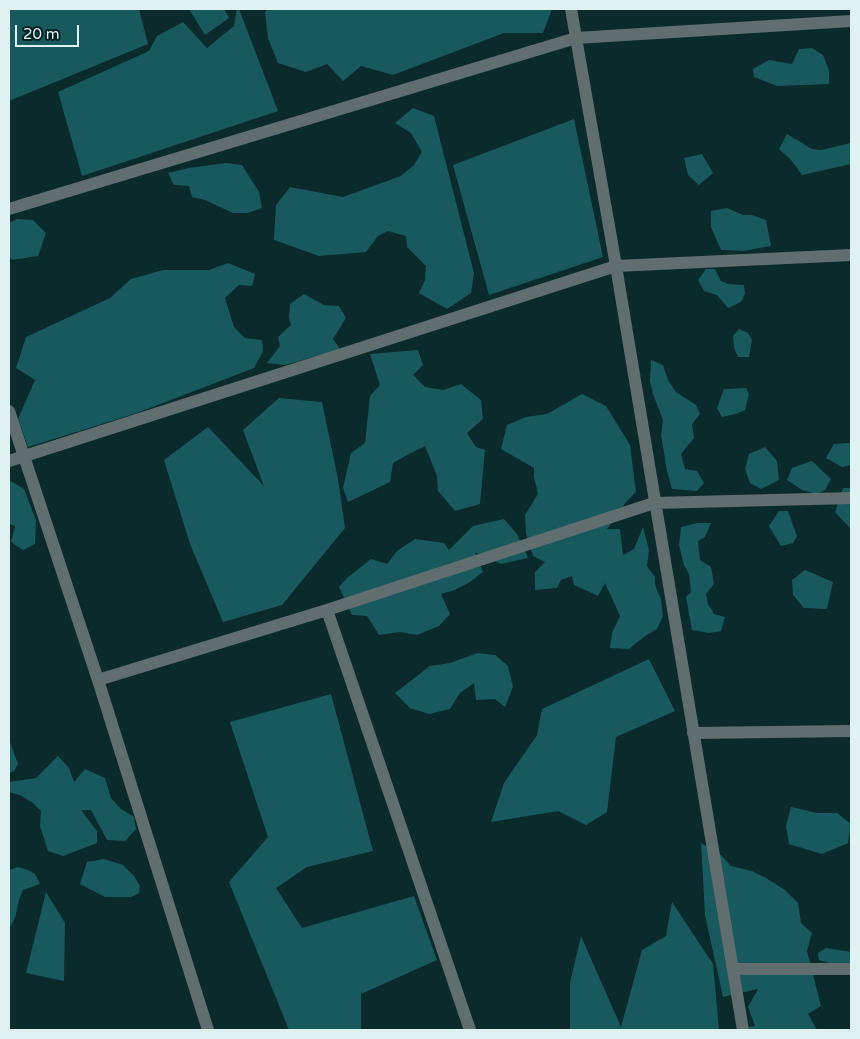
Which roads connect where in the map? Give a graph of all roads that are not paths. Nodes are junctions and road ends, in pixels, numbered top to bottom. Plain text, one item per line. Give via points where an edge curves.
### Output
1 (571, 9) edge
2 (851, 21) edge
3 (576, 38) junction
4 (9, 209) edge
5 (851, 255) edge
6 (616, 266) junction
7 (9, 411) edge
8 (24, 456) junction
9 (9, 461) edge
10 (851, 498) edge
11 (654, 503) junction
12 (327, 610) junction
13 (98, 680) junction
14 (851, 731) edge
15 (693, 733) junction
16 (733, 968) junction
17 (851, 969) edge
18 (208, 1030) edge
19 (470, 1030) edge
20 (743, 1030) edge

1 - 3 street
2 - 3 street
3 - 4 street
3 - 6 street
5 - 6 street
6 - 8 street
6 - 11 street
7 - 8 street
8 - 9 street
8 - 13 street
10 - 11 street
11 - 12 street
11 - 15 street
12 - 13 street
12 - 19 street
13 - 18 street
14 - 15 street
15 - 16 street
16 - 17 street
16 - 20 street

